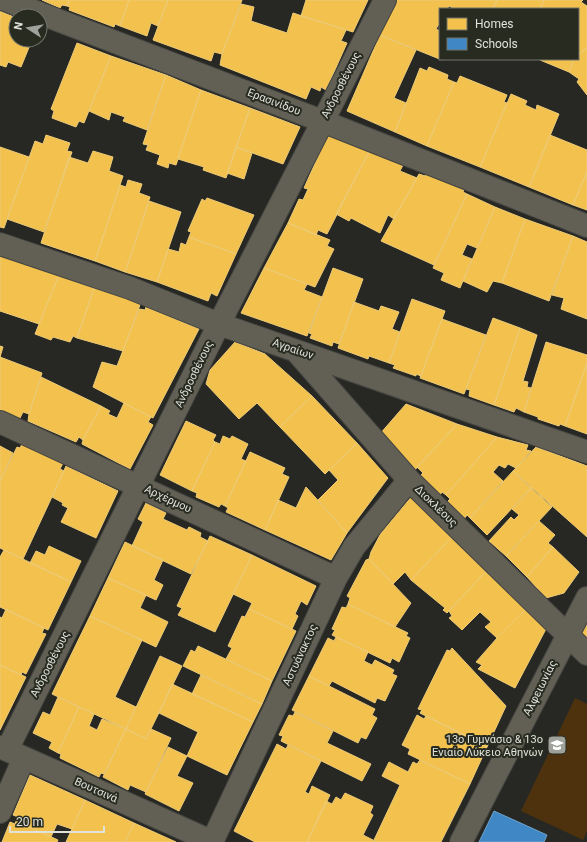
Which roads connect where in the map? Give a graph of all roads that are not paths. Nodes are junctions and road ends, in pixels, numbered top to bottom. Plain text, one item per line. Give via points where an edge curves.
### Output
1 (5, 0) edge
2 (385, 0) edge
3 (322, 121) junction
4 (587, 226) edge
5 (0, 244) edge
6 (219, 324) junction
7 (294, 349) junction
8 (0, 422) edge
9 (587, 452) edge
10 (409, 480) junction
11 (139, 486) junction
12 (336, 578) junction
13 (587, 598) edge
14 (567, 635) junction
15 (587, 654) edge
16 (10, 752) edge
17 (0, 812) edge
18 (212, 842) edge
19 (461, 842) edge

1 - 3 street, Ερασινίδου
2 - 3 street, Ανδροσθένους
3 - 4 street, Ερασινίδου
3 - 6 street, Ανδροσθένους
5 - 6 street, Αγραίων via 130,288
6 - 7 street, Αγραίων
6 - 11 street, Ανδροσθένους
7 - 9 street, Αγραίων
7 - 10 street, Διοκλέους
8 - 11 street, Αρχέρμου
10 - 12 street, Αστυάνακτος via 354,547
10 - 14 street, Διοκλέους
11 - 12 street, Αρχέρμου
11 - 16 street, Ανδροσθένους
12 - 18 street, Αστυάνακτος
13 - 14 street, Αλφειωνίας
14 - 15 street, Διοκλέους
14 - 19 street, Αλφειωνίας
16 - 17 street, Ανδροσθένους
16 - 18 street, Βουτσινά

